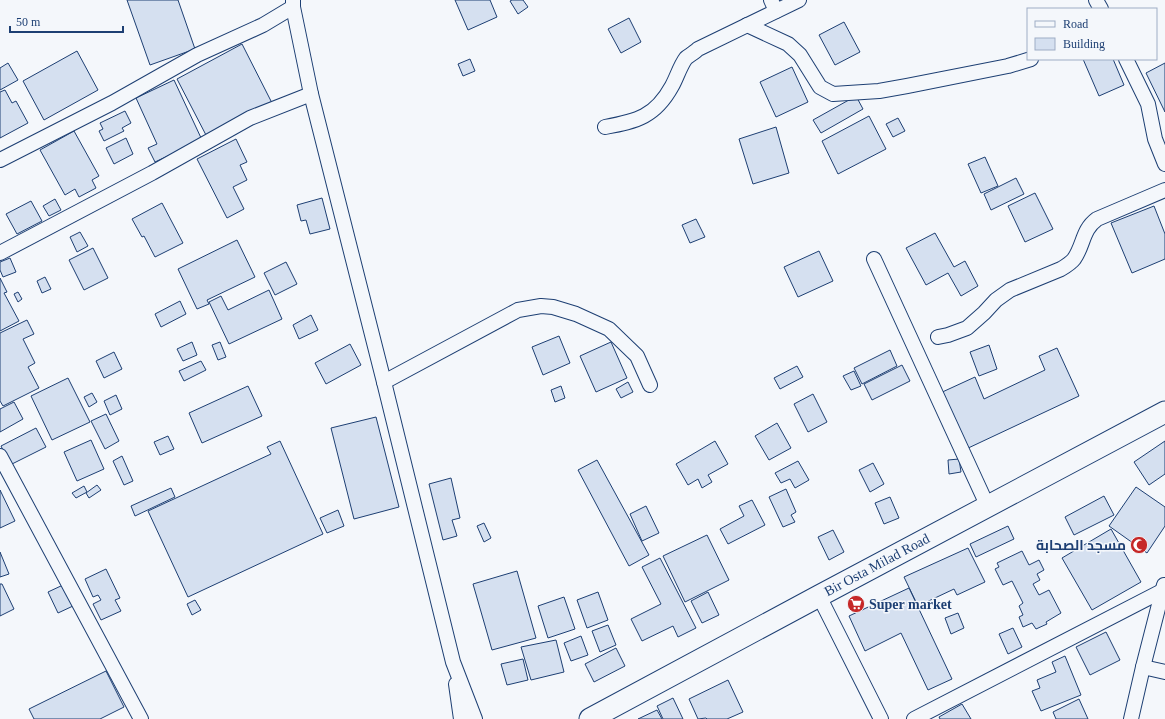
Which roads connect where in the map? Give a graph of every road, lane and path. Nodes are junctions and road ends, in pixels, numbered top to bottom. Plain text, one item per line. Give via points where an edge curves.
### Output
1 (799, 0) edge
2 (293, 4) edge
3 (774, 6) edge
4 (747, 25) junction
5 (1028, 60) edge
6 (1126, 60) edge
7 (311, 94) junction
8 (605, 127) dead end
9 (0, 160) edge
10 (1165, 164) edge
11 (1165, 190) edge
12 (0, 253) edge
13 (874, 259) dead end
14 (938, 337) dead end
15 (384, 382) junction
16 (650, 385) dead end
17 (1165, 412) edge
18 (0, 456) edge
19 (988, 506) junction
20 (1164, 586) edge
21 (819, 596) junction
22 (453, 662) junction
23 (1143, 667) junction
24 (1165, 672) edge
25 (141, 719) edge
26 (461, 719) edge
27 (475, 719) edge
28 (590, 719) edge
29 (881, 719) edge
30 (914, 719) edge
31 (1131, 719) edge

1 - 3 street
2 - 7 street
2 - 9 street via 263,25 197,55 112,103
3 - 4 street
4 - 5 street via 788,44 800,55 820,87 833,94 879,91
4 - 8 street via 698,49 687,58 671,87 653,111 642,118
6 - 10 street via 1148,104 1155,139
7 - 12 street via 250,118
7 - 15 street
11 - 14 street via 1097,219 1085,232 1070,263 1002,294 967,328
13 - 19 street
15 - 16 street via 518,310 540,306 554,307 576,314 608,329 637,356
15 - 22 street
17 - 19 main road, Bir Osta Milad Road
18 - 25 street
19 - 21 main road, Bir Osta Milad Road
20 - 23 street
20 - 30 street
21 - 28 main road, Bir Osta Milad Road
21 - 29 street
22 - 26 street
22 - 27 street
23 - 24 street
23 - 31 street

